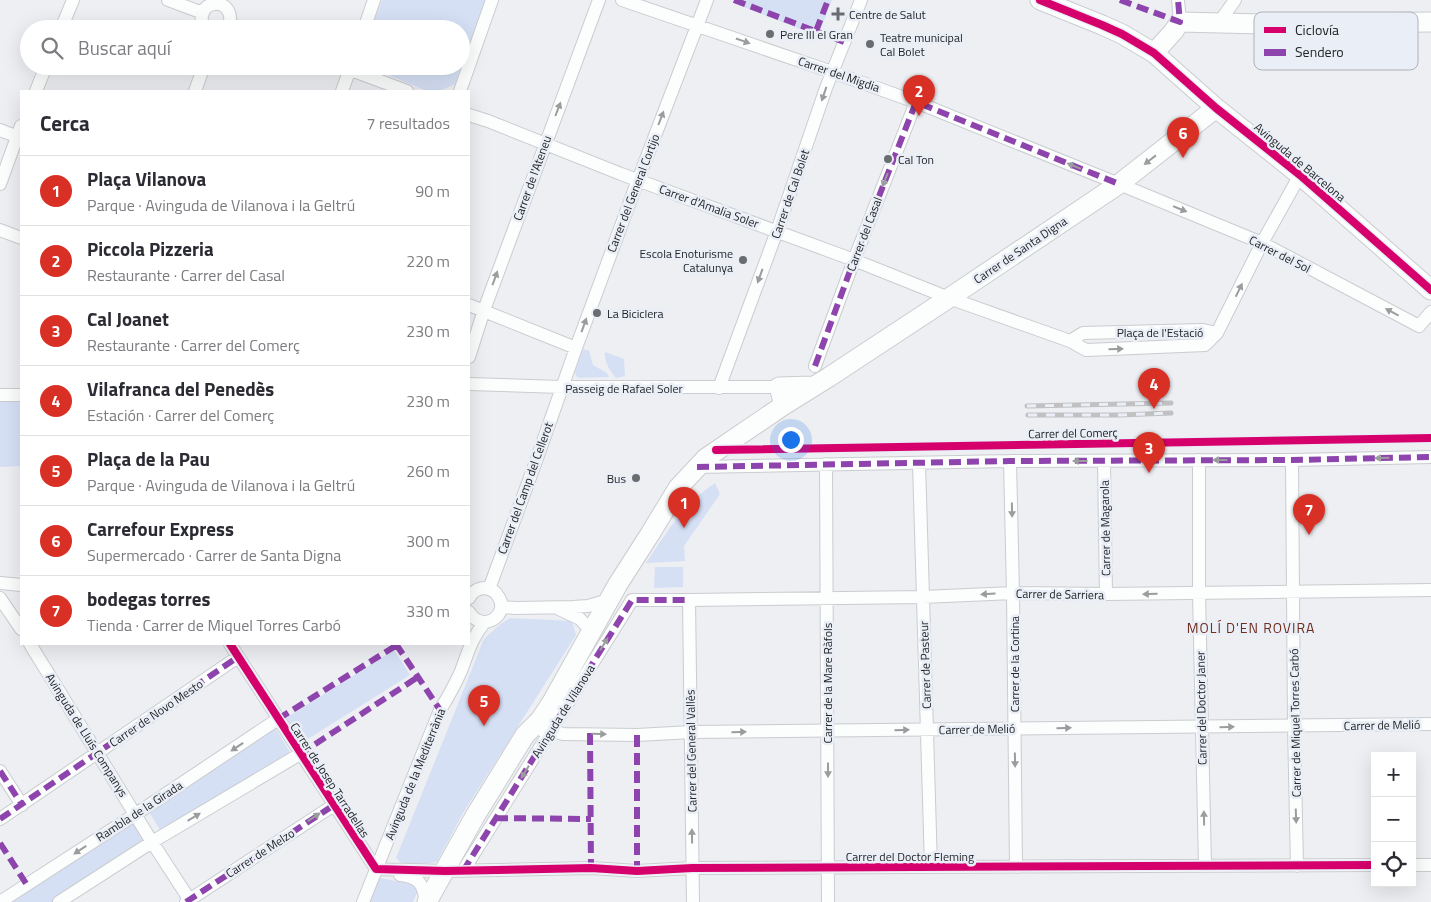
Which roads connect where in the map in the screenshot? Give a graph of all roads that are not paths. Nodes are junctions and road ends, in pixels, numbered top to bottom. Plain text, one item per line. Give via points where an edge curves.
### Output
1 (73, 0) edge
2 (168, 0) edge
3 (374, 0) edge
4 (492, 0) edge
5 (599, 0) edge
6 (622, 0) edge
7 (707, 0) edge
8 (861, 0) edge
9 (1040, 0) edge
10 (1178, 0) edge
11 (1236, 0) edge
12 (222, 2) edge
13 (203, 12) junction
14 (65, 20) edge
15 (202, 20) edge
16 (230, 20) edge
17 (367, 20) edge
18 (1180, 22) junction
19 (1418, 22) edge
20 (1431, 22) edge
21 (1218, 24) junction
22 (1254, 24) edge
23 (697, 25) junction
24 (1154, 53) junction
25 (470, 63) edge
26 (832, 72) junction
27 (42, 75) edge
28 (201, 75) edge
29 (345, 75) edge
30 (365, 75) edge
31 (466, 75) edge
32 (36, 90) edge
33 (195, 90) edge
34 (342, 90) edge
35 (404, 90) edge
36 (460, 90) edge
37 (916, 102) junction
38 (1216, 108) junction
39 (470, 115) edge
40 (0, 130) edge
41 (20, 134) edge
42 (544, 144) junction
43 (1300, 175) junction
44 (638, 180) junction
45 (0, 184) edge
46 (1119, 184) junction
47 (0, 230) edge
48 (777, 231) junction
49 (20, 238) edge
50 (1262, 243) junction
51 (854, 260) junction
52 (1431, 290) edge
53 (949, 298) junction
54 (470, 304) edge
55 (484, 310) junction
56 (1431, 312) edge
57 (1070, 340) joint
58 (576, 348) junction
59 (470, 355) edge
60 (816, 379) junction
61 (470, 384) edge
62 (561, 388) junction
63 (719, 388) junction
64 (0, 395) edge
65 (20, 395) edge
66 (782, 396) junction
67 (1431, 457) edge
68 (1199, 460) junction
69 (1292, 460) junction
70 (1104, 461) junction
71 (1010, 462) junction
72 (919, 463) junction
73 (826, 464) junction
74 (697, 467) junction
75 (0, 583) edge
76 (20, 585) edge
77 (489, 589) junction
78 (1431, 590) edge
79 (1294, 592) junction
80 (1013, 593) junction
81 (1199, 593) junction
82 (1106, 594) junction
83 (470, 597) edge
84 (923, 597) junction
85 (0, 598) edge
86 (827, 598) junction
87 (609, 600) junction
88 (689, 600) junction
89 (501, 607) junction
90 (573, 607) junction
91 (557, 608) junction
92 (470, 614) edge
93 (485, 622) junction
94 (20, 628) edge
95 (591, 629) junction
96 (470, 644) edge
97 (31, 645) edge
98 (231, 645) edge
99 (470, 645) edge
100 (238, 658) junction
101 (278, 720) junction
102 (1431, 724) edge
103 (545, 726) junction
104 (1294, 726) junction
105 (1201, 727) junction
106 (1014, 729) junction
107 (927, 730) junction
108 (827, 731) junction
109 (691, 732) junction
110 (525, 735) junction
111 (98, 753) junction
112 (300, 754) junction
113 (0, 771) edge
114 (22, 805) junction
115 (334, 805) junction
116 (136, 814) junction
117 (0, 819) edge
118 (152, 842) junction
119 (1416, 865) edge
120 (1431, 865) edge
121 (1205, 866) junction
122 (1298, 866) junction
123 (1371, 866) edge
124 (931, 867) junction
125 (1016, 867) junction
126 (692, 868) junction
127 (828, 868) junction
128 (375, 871) junction
129 (454, 871) junction
130 (189, 901) edge
131 (0, 902) edge
132 (59, 902) edge
133 (363, 902) edge
134 (427, 902) edge
135 (693, 902) edge
136 (828, 902) edge

1 - 14 street
2 - 13 street
3 - 17 street
4 - 25 street
42 -> 5 street, Carrer de l'Ateneu
6 - 23 street, Carrer del Migdia
7 - 23 street, Carrer del General Cortijo
8 - 26 street, Carrer de Cal Bolet
9 - 24 street, Avinguda de Barcelona via 1122,34
10 - 18 street
11 - 21 street
12 - 13 street via 207,7
12 - 16 street
13 - 15 street
18 - 21 street
18 - 24 street
19 - 20 street
21 - 22 street
23 -> 26 street, Carrer del Migdia
44 -> 23 street, Carrer del General Cortijo
24 - 38 street, Avinguda de Barcelona
26 - 37 street, Carrer del Migdia
26 -> 48 street, Carrer de Cal Bolet
27 - 32 street
28 - 33 street
29 - 34 street
30 - 35 street
31 - 36 street
46 -> 37 street, Carrer del Migdia
37 -> 51 street, Carrer del Casal
38 - 43 street, Avinguda de Barcelona
38 -> 46 street, Carrer de Santa Digna
39 - 42 street, Carrer d'Amalia Soler
40 - 41 street
41 - 45 street
42 - 44 street, Carrer d'Amalia Soler
55 -> 42 street, Carrer de l'Ateneu
43 - 50 street
43 - 52 street, Avinguda de Barcelona
44 - 48 street, Carrer d'Amalia Soler
58 -> 44 street, Carrer del General Cortijo
46 -> 50 street, Carrer del Sol
46 - 53 street, Carrer de Santa Digna
47 - 49 street
48 - 51 street, Carrer d'Amalia Soler
48 -> 63 street, Carrer de Cal Bolet
56 -> 50 street, Carrer del Sol via 1419,326
57 -> 50 street, Plaça de l'Estació via 1083,333 1203,330 1218,333
51 - 53 street, Carrer d'Amalia Soler
51 - 60 street, Carrer del Casal
53 - 57 street, Carrer d'Amalia Soler
53 - 60 street, Carrer de Santa Digna
54 - 55 street
55 - 58 street
55 - 59 street, Carrer de l'Ateneu
58 - 62 street, Carrer del General Cortijo
60 - 66 street, Carrer de Santa Digna
61 - 62 street, Passeig de Rafael Soler
62 - 63 street, Passeig de Rafael Soler
62 - 77 street, Carrer del Camp del Cellerot
63 - 66 street, Passeig de Rafael Soler
64 - 65 street
66 - 74 street, Carrer de Santa Digna
67 -> 69 street
69 -> 68 street
68 - 70 street
68 - 81 street, Carrer del Doctor Janer
69 - 79 street, Carrer de Miquel Torres Carbó
70 -> 71 street
70 - 82 street, Carrer de Magarola
71 - 72 street
71 -> 80 street, Carrer de la Cortina
72 - 73 street
72 - 84 street, Carrer de Pasteur
73 - 74 street
73 - 86 street, Carrer de la Mare Ràfols
74 - 87 street, Carrer de Santa Digna via 678,488
75 - 76 street
77 - 83 street via 474,591
77 - 89 street via 496,593
78 - 79 street, Carrer de Sarriera
79 - 81 street, Carrer de Sarriera
79 - 104 street, Carrer de Miquel Torres Carbó
80 - 82 street, Carrer de Sarriera
80 -> 84 street, Carrer de Sarriera
80 - 106 street, Carrer de la Cortina
81 -> 82 street, Carrer de Sarriera
81 - 105 street, Carrer del Doctor Janer
84 - 86 street, Carrer de Sarriera
84 - 107 street, Carrer de Pasteur
85 - 94 street
86 - 88 street, Carrer de Sarriera
86 - 108 street, Carrer de la Mare Ràfols
87 - 90 street
87 - 95 street, Carrer de Santa Digna
103 -> 88 street, Avinguda de Vilanova via 632,600
88 - 109 street, Carrer del General Vallès
89 - 91 street
89 - 93 street, Avinguda de la Mediterrània via 497,617
90 - 91 street
90 - 95 street
91 - 95 street via 580,619
92 - 93 street via 477,621
93 - 96 street, Avinguda de la Mediterrània
95 - 103 street via 541,710
95 - 110 street via 578,642 526,723
97 - 111 street, Avinguda de Lluís Companys
98 - 100 street, Carrer de Josep Tarradellas
99 - 128 street, Avinguda de la Mediterrània
100 - 101 street, Carrer de Josep Tarradellas
100 - 111 street, Carrer de Novo Mesto
101 - 112 street, Carrer de Josep Tarradellas
101 -> 116 street, Rambla de la Girada
102 - 104 street, Carrer de Melió
103 -> 109 street, Carrer de Melió via 563,734
103 - 110 street
103 -> 129 street, Avinguda de Vilanova
105 -> 104 street, Carrer de Melió
104 -> 122 street, Carrer de Miquel Torres Carbó
106 -> 105 street, Carrer de Melió
121 -> 105 street, Carrer del Doctor Janer
106 - 107 street, Carrer de Melió
106 -> 125 street, Carrer de la Cortina
108 -> 107 street, Carrer de Melió
107 - 124 street, Carrer de Pasteur
109 -> 108 street, Carrer de Melió
108 -> 127 street, Carrer de la Mare Ràfols
126 -> 109 street, Carrer del General Vallès
110 - 129 street via 476,816
111 - 114 street, Carrer de Novo Mesto
111 - 116 street, Avinguda de Lluís Companys
112 - 115 street, Carrer de Josep Tarradellas
118 -> 112 street
113 - 114 street
114 - 117 street, Carrer de Novo Mesto
115 - 128 street, Carrer de Josep Tarradellas
130 -> 115 street, Carrer de Melzo
116 - 118 street, Avinguda de Lluís Companys
116 -> 131 street, Rambla de la Girada
118 - 130 street, Avinguda de Lluís Companys
118 - 132 street
119 - 120 street
121 - 122 street, Carrer del Doctor Fleming
121 - 125 street, Carrer del Doctor Fleming
122 - 123 street, Carrer del Doctor Fleming
124 - 125 street, Carrer del Doctor Fleming
124 - 127 street, Carrer del Doctor Fleming
126 - 127 street, Carrer del Doctor Fleming
126 - 129 street, Carrer del Doctor Fleming
126 - 135 street, Carrer del General Vallès
127 - 136 street, Carrer de la Mare Ràfols
128 - 129 street
128 - 133 street, Avinguda de la Mediterrània
128 - 134 street via 408,876 420,882
129 - 134 street

